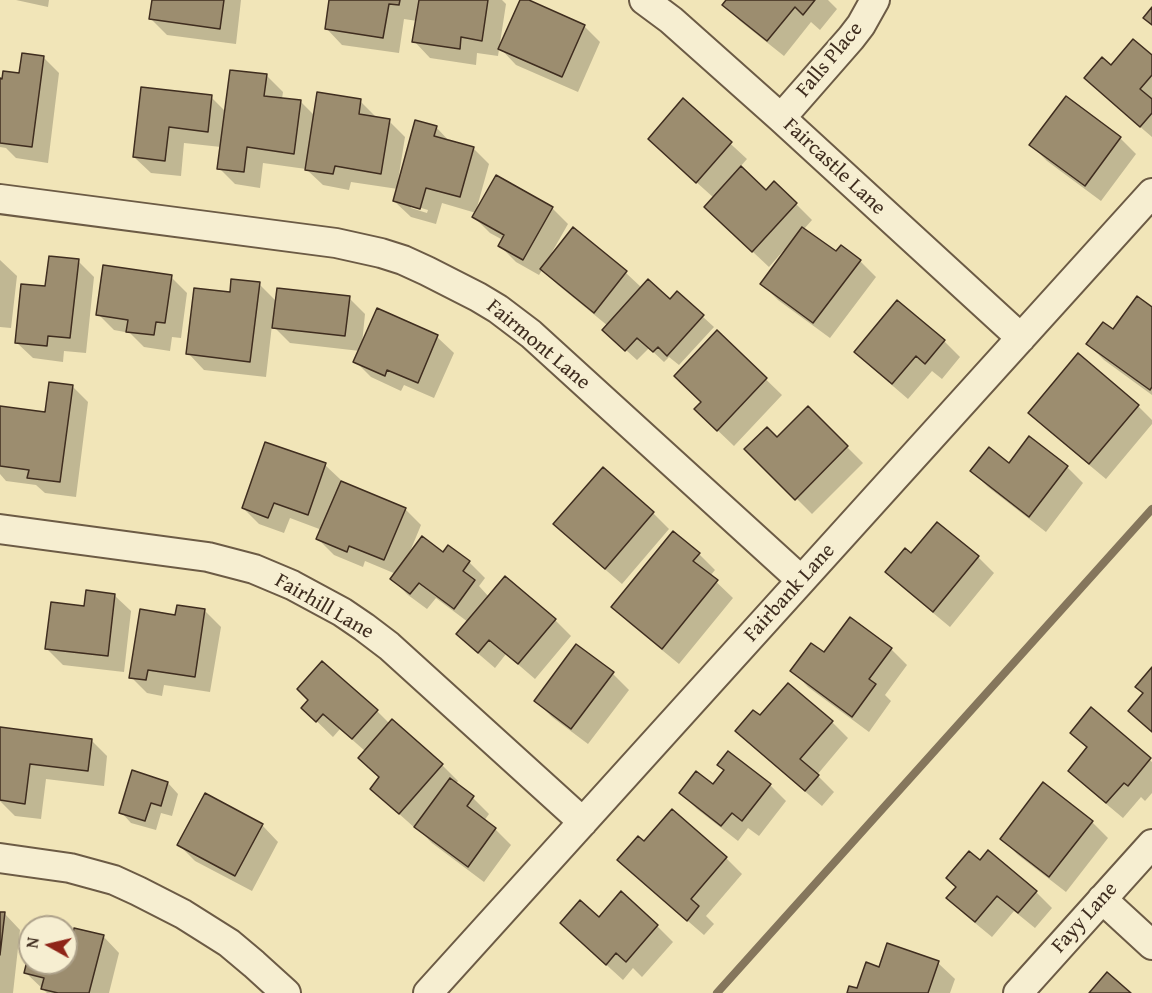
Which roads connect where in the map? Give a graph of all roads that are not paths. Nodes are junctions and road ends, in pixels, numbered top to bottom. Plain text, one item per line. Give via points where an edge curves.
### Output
1 (644, 0) edge
2 (875, 0) edge
3 (781, 118) junction
4 (1152, 193) edge
5 (0, 199) edge
6 (1021, 338) junction
7 (0, 529) edge
8 (801, 580) junction
9 (583, 822) junction
10 (1152, 844) edge
11 (0, 858) edge
12 (1102, 899) junction
13 (1152, 945) edge
14 (286, 993) edge
15 (428, 993) edge
16 (1018, 993) edge

1 - 3 street, Faircastle Lane
2 - 3 street, Falls Place via 851,38
3 - 6 street, Faircastle Lane
4 - 6 street, Fairbank Lane
5 - 8 street, Fairmont Lane via 358,247 403,260 450,282 498,309 531,334
6 - 8 street, Fairbank Lane
7 - 9 street, Fairhill Lane via 208,557 254,569 300,589 342,612 389,646
8 - 9 street, Fairbank Lane
9 - 15 street, Fairbank Lane
10 - 12 street, Fayy Lane
11 - 14 street via 70,868 146,894 229,943
12 - 13 street
12 - 16 street, Fayy Lane

